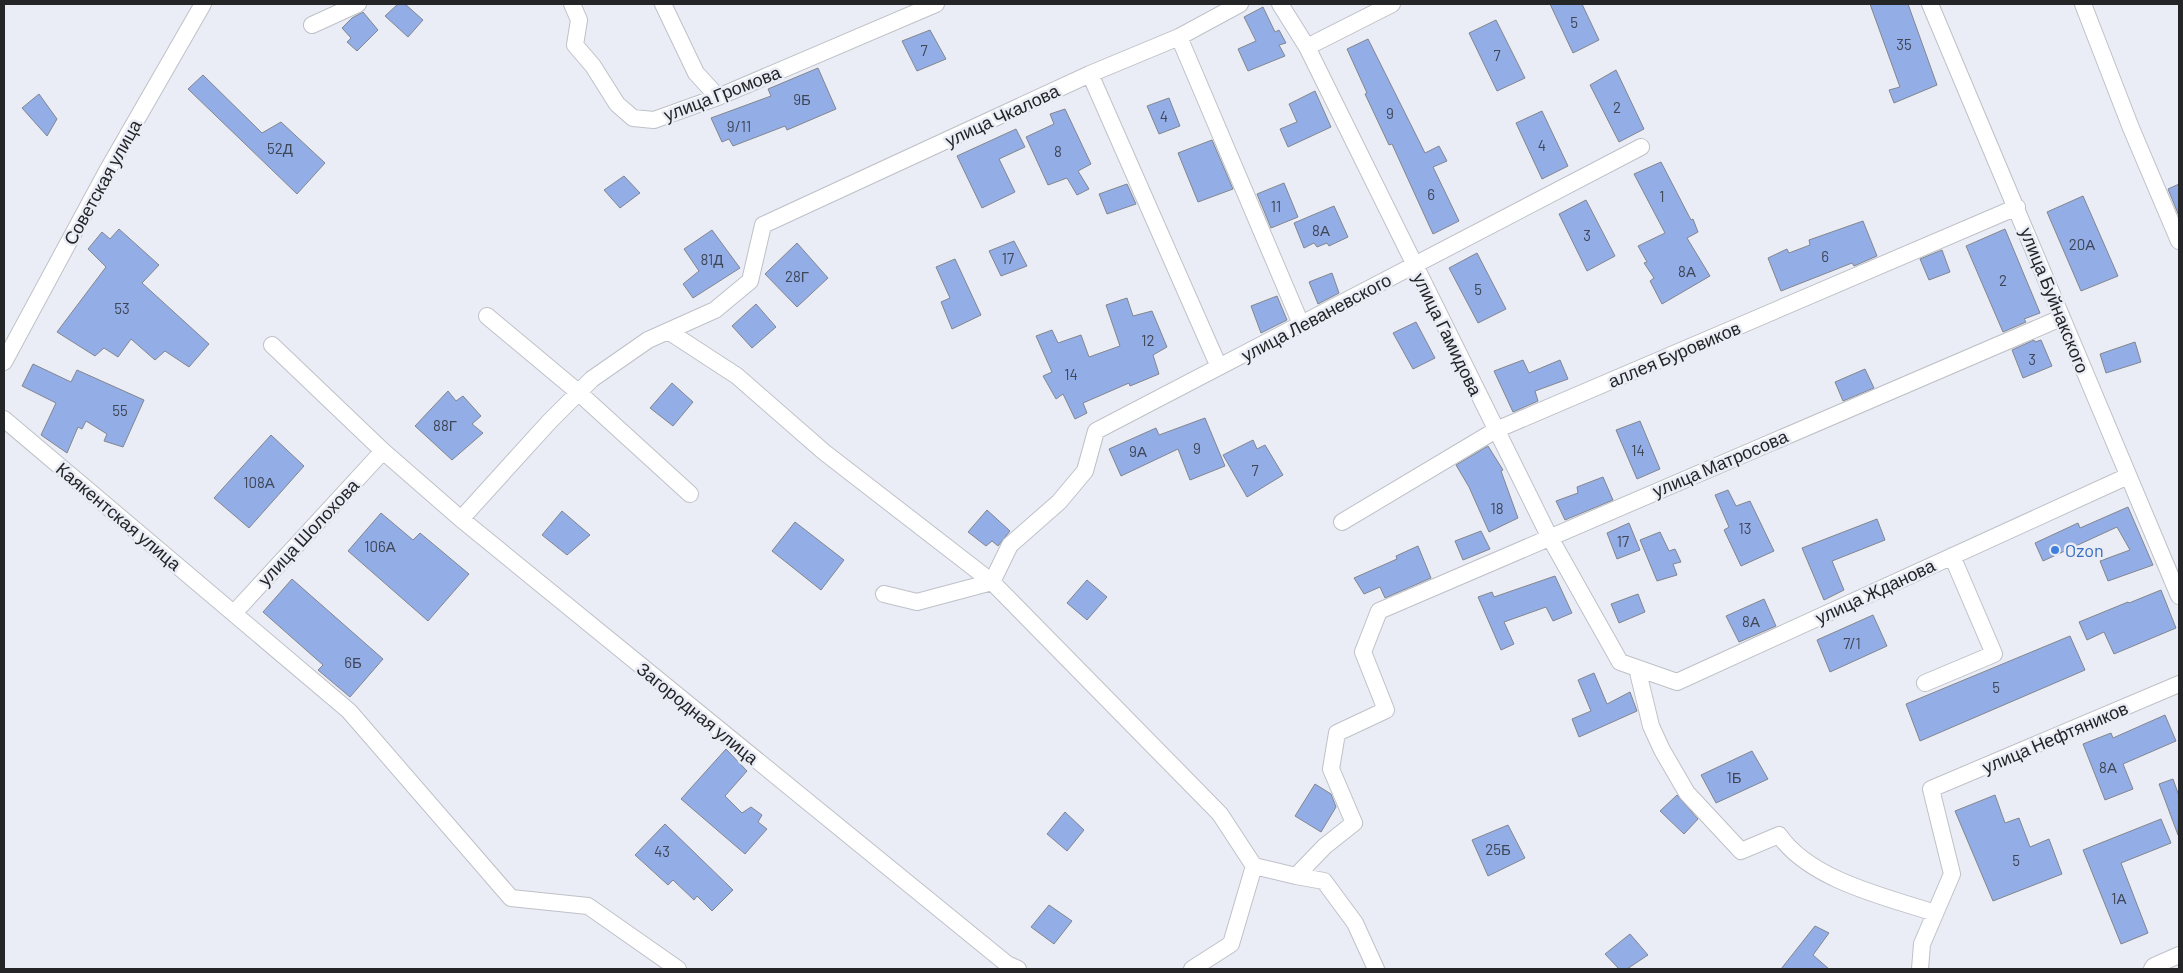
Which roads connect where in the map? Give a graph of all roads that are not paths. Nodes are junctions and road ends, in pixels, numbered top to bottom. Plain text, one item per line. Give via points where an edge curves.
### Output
1 (203, 4) edge
2 (358, 4) edge
3 (572, 4) edge
4 (663, 4) edge
5 (936, 4) edge
6 (1240, 4) edge
7 (1280, 4) edge
8 (1392, 4) edge
9 (1930, 4) edge
10 (2083, 4) edge
11 (312, 25) dead end
12 (1179, 37) junction
13 (1307, 47) junction
14 (1090, 74) junction
15 (718, 97) junction
16 (1641, 147) dead end
17 (2016, 207) junction
18 (2179, 241) edge
19 (1414, 265) junction
20 (487, 316) dead end
21 (2061, 318) junction
22 (1301, 324) junction
23 (668, 331) junction
24 (272, 345) dead end
25 (5, 353) edge
26 (1219, 367) junction
27 (578, 392) junction
28 (4, 418) edge
29 (1496, 430) junction
30 (383, 450) junction
31 (2128, 476) junction
32 (690, 494) dead end
33 (461, 518) junction
34 (1342, 522) dead end
35 (1549, 536) junction
36 (1952, 556) junction
37 (992, 582) junction
38 (884, 594) dead end
39 (2179, 596) edge
40 (234, 613) junction
41 (1620, 662) joint
42 (1637, 668) junction
43 (1926, 683) dead end
44 (2179, 684) edge
45 (1254, 866) junction
46 (1296, 876) junction
47 (1936, 913) junction
48 (2179, 955) edge
49 (1009, 968) edge
50 (678, 969) edge
51 (1192, 969) edge
52 (1376, 969) edge
53 (1920, 969) edge
54 (2152, 969) edge

1 - 25 street, Советская улица
2 - 11 street
3 - 15 street, улица Громова via 580,20 574,45 593,66 617,104 633,118 654,120
4 - 15 street via 696,73
5 - 15 street, улица Громова
6 - 12 street, улица Чкалова
7 - 13 street, улица Гамидова
8 - 13 street
9 - 17 street, улица Буйнакского
10 - 18 street
12 - 14 street, улица Чкалова
12 - 22 street
13 - 19 street, улица Гамидова
14 - 23 street, улица Чкалова via 763,225 750,281 715,310
14 - 26 street
16 - 19 street, улица Леваневского
17 - 21 street, улица Буйнакского
17 - 29 street, аллея Буровиков
19 - 22 street, улица Леваневского
19 - 29 street, улица Гамидова
20 - 27 street
21 - 31 street, улица Буйнакского
21 - 35 street, улица Матросова
22 - 26 street, улица Леваневского
23 - 27 street via 592,378
23 - 37 street via 737,376 824,452
24 - 30 street, Загородная улица
26 - 37 street, улица Леваневского via 1096,431 1085,471 1060,502 1010,545
27 - 32 street
27 - 33 street
28 - 40 street, Каякентская улица
29 - 34 street, аллея Буровиков
29 - 35 street, улица Гамидова
30 - 33 street, Загородная улица
30 - 40 street, улица Шолохова
31 - 36 street, улица Жданова
31 - 39 street, улица Буйнакского
33 - 49 street, Загородная улица
35 - 41 street, улица Гамидова
35 - 46 street, улица Матросова via 1379,611 1363,652 1386,710 1337,734 1331,769 1354,823
36 - 42 street, улица Жданова via 1677,682
36 - 43 street via 1994,654
37 - 38 street via 917,602
37 - 45 street via 1220,814
40 - 50 street, Каякентская улица via 349,711 511,898 588,906
41 - 42 street, улица Жданова
42 - 47 street via 1651,726 1686,793 1741,851 1779,836 1789,850 1858,889
44 - 47 street, улица Нефтяников via 1931,789 1952,874
45 - 46 street
45 - 51 street via 1231,944
46 - 52 street via 1324,881 1355,923
47 - 53 street via 1922,944
48 - 54 street

